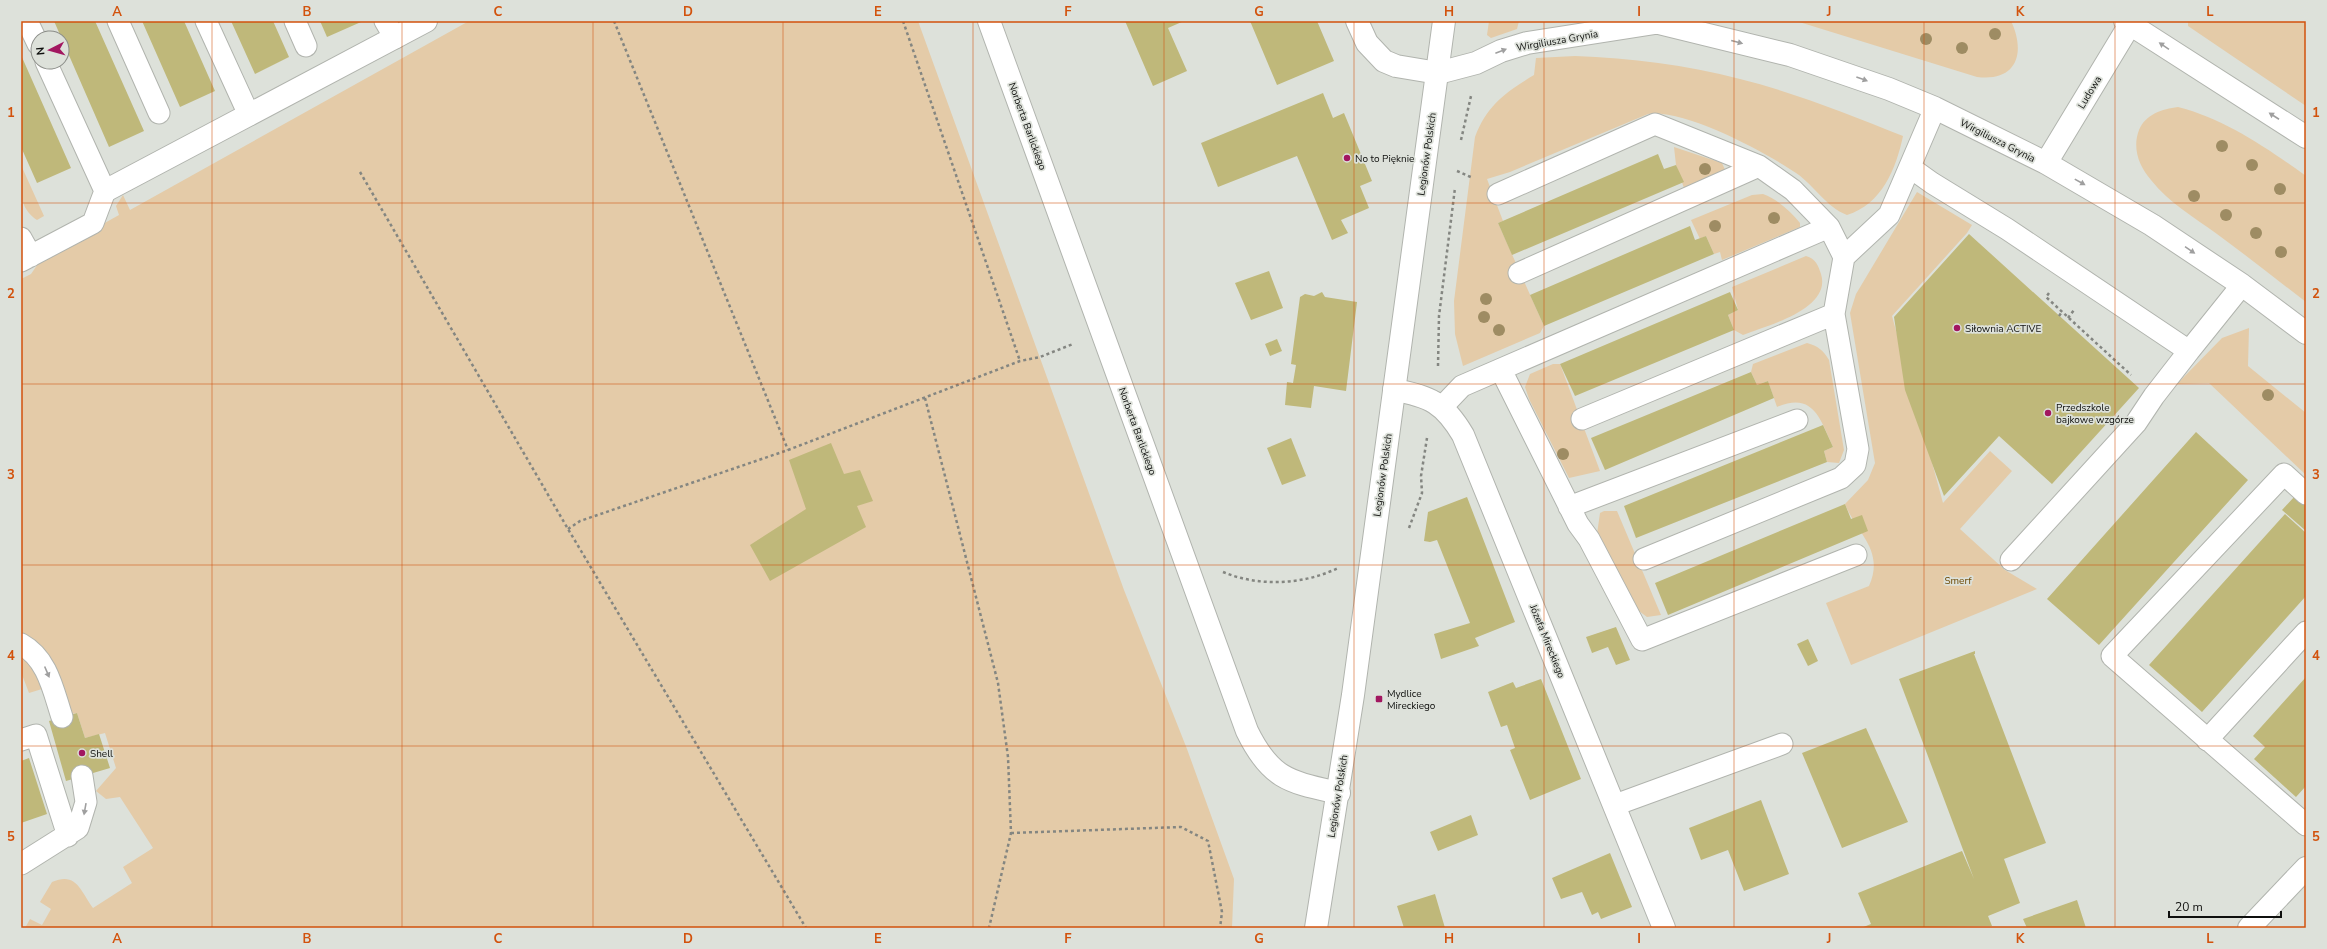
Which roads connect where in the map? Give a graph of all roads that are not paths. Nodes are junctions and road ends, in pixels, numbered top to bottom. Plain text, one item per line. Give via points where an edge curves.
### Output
1 (118, 21) edge
2 (206, 21) edge
3 (295, 21) edge
4 (426, 21) edge
5 (989, 21) edge
6 (1357, 21) edge
7 (1444, 21) edge
8 (1653, 22) edge
9 (2129, 22) edge
10 (390, 29) edge
11 (306, 46) dead end
12 (50, 70) edge
13 (1438, 73) junction
14 (1935, 108) junction
15 (159, 113) dead end
16 (250, 115) junction
17 (2306, 137) edge
18 (2046, 163) junction
19 (1759, 166) junction
20 (1911, 168) junction
21 (105, 191) junction
22 (1498, 194) dead end
23 (1829, 227) junction
24 (21, 238) edge
25 (1844, 257) junction
26 (26, 259) edge
27 (1519, 273) dead end
28 (2242, 285) junction
29 (1834, 314) junction
30 (2306, 333) edge
31 (2189, 351) junction
32 (1501, 370) junction
33 (1394, 390) junction
34 (1442, 407) junction
35 (1582, 419) dead end
36 (1797, 420) dead end
37 (2306, 494) edge
38 (1569, 507) junction
39 (1856, 555) dead end
40 (1644, 559) dead end
41 (2011, 560) dead end
42 (2306, 632) edge
43 (21, 644) edge
44 (62, 717) dead end
45 (21, 740) edge
46 (2207, 740) junction
47 (1782, 744) dead end
48 (82, 776) dead end
49 (1338, 792) junction
50 (1615, 805) junction
51 (2306, 824) edge
52 (68, 836) junction
53 (21, 864) edge
54 (2306, 868) edge
55 (1316, 928) edge
56 (1664, 928) edge
57 (2249, 928) edge

1 - 15 lane
2 - 16 lane
3 - 11 lane
4 - 10 street
5 - 49 street, Norberta Barlickiego via 1242,717 1260,756 1273,768 1300,785
6 - 13 street via 1367,43 1384,61
7 - 13 street, Legionów Polskich
13 -> 8 street, Wirgiliusza Grynia via 1476,63 1501,51 1527,43
8 -> 14 street, Wirgiliusza Grynia via 1790,55 1889,89
17 -> 9 street
9 - 18 street, Ludowa
10 - 16 street
12 - 21 lane
13 - 33 street, Legionów Polskich
14 - 18 street, Wirgiliusza Grynia
14 - 20 lane
16 - 21 street
18 -> 28 street, Wirgiliusza Grynia via 2152,225
19 - 22 lane via 1654,124
19 - 23 lane via 1793,190
19 - 27 lane
20 - 25 lane via 1889,215
20 - 31 lane
21 - 26 lane via 93,223
23 - 25 lane
23 - 32 lane
24 - 26 lane
25 - 29 lane
28 - 30 street, Wirgiliusza Grynia
28 - 31 lane
29 - 35 lane
29 - 40 lane via 1858,449 1855,465 1842,478
31 - 41 lane via 2136,423
32 - 34 lane via 1462,386
32 - 38 lane
33 - 34 street, Józefa Mireckiego via 1424,396
33 - 49 street, Legionów Polskich
34 - 50 street, Józefa Mireckiego via 1463,435
36 - 38 lane
37 - 46 lane via 2284,474 2112,656
38 - 39 lane via 1589,539 1642,640
42 - 46 lane
43 -> 44 lane via 37,655 43,664
45 - 52 lane via 36,735
46 - 51 lane
47 - 50 lane
48 -> 52 lane via 86,802 84,815 78,828
49 - 55 street, Legionów Polskich
50 - 56 street, Józefa Mireckiego
52 - 53 lane
54 - 57 street

